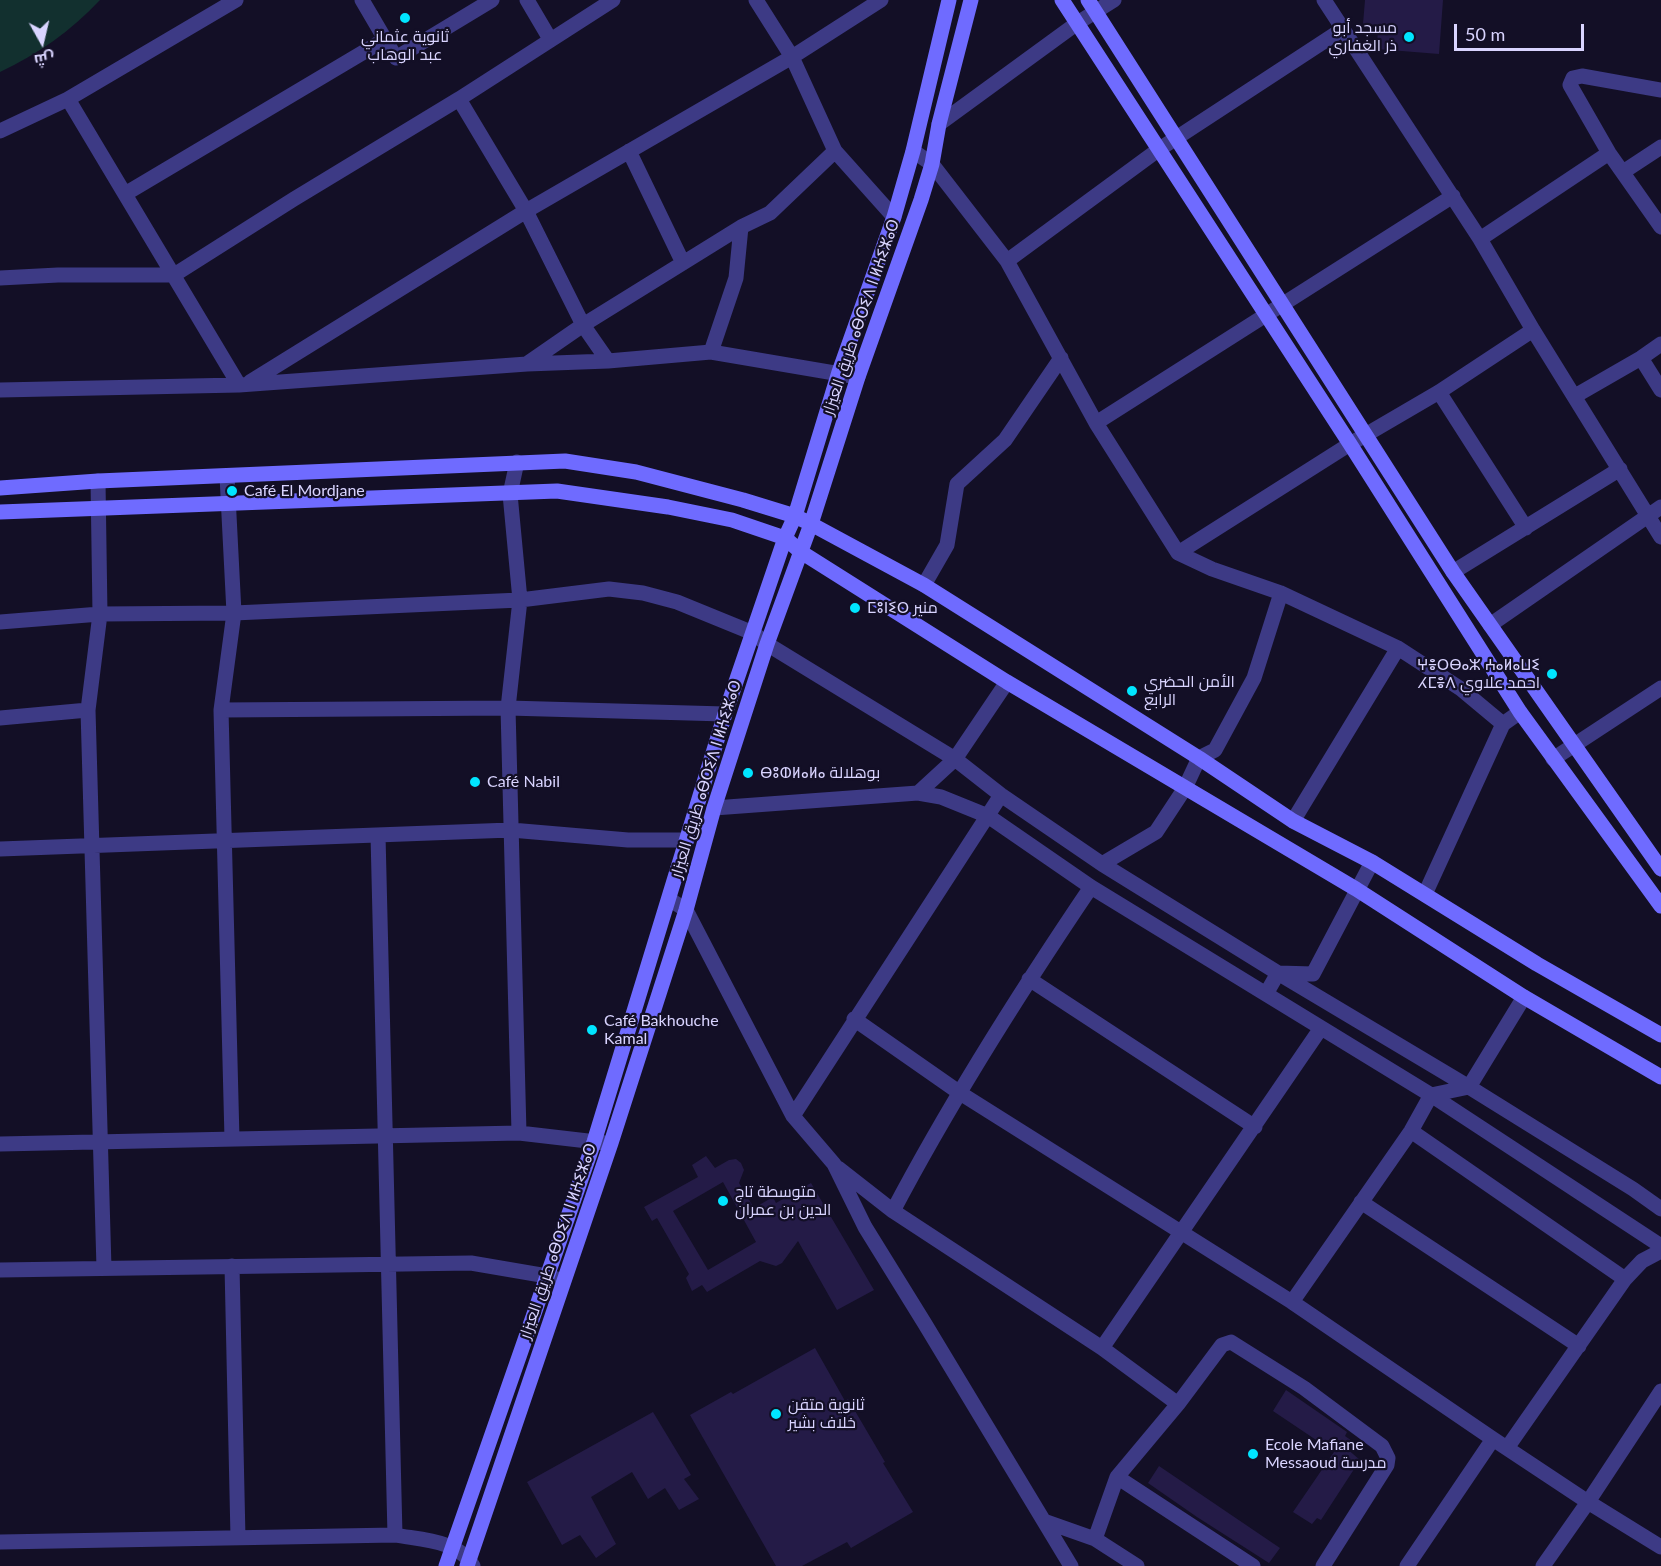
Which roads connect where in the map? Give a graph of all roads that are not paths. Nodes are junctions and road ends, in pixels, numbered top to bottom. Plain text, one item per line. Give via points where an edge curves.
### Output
1 (236, 0) edge
2 (362, 0) edge
3 (492, 0) edge
4 (527, 0) edge
5 (613, 0) edge
6 (756, 0) edge
7 (881, 0) edge
8 (949, 0) edge
9 (971, 0) edge
10 (1062, 0) edge
11 (1114, 0) edge
12 (1324, 0) edge
13 (1092, 6) edge
14 (1076, 24) junction
15 (1343, 29) junction
16 (550, 39) junction
17 (384, 40) junction
18 (792, 57) junction
19 (1661, 90) edge
20 (68, 99) junction
21 (459, 99) junction
22 (939, 124) junction
23 (0, 131) edge
24 (1176, 138) junction
25 (1661, 147) edge
26 (1158, 150) junction
27 (629, 151) junction
28 (835, 151) junction
29 (913, 151) junction
30 (1609, 153) junction
31 (932, 164) junction
32 (1623, 172) junction
33 (126, 194) junction
34 (1453, 196) junction
35 (526, 211) junction
36 (894, 217) junction
37 (741, 227) junction
38 (1661, 227) edge
39 (1480, 239) junction
40 (1007, 261) junction
41 (683, 263) junction
42 (174, 275) junction
43 (0, 278) edge
44 (1283, 304) junction
45 (1266, 315) junction
46 (583, 325) junction
47 (1533, 330) junction
48 (1661, 344) edge
49 (711, 352) junction
50 (1061, 358) junction
51 (1641, 358) junction
52 (608, 361) junction
53 (527, 364) junction
54 (840, 372) junction
55 (858, 377) junction
56 (243, 385) junction
57 (0, 390) edge
58 (1661, 390) edge
59 (1439, 392) junction
60 (1575, 396) junction
61 (1096, 423) junction
62 (1366, 435) junction
63 (1350, 444) junction
64 (517, 462) junction
65 (1620, 469) junction
66 (227, 476) junction
67 (98, 481) junction
68 (0, 488) edge
69 (510, 494) junction
70 (228, 503) junction
71 (1661, 507) edge
72 (97, 508) junction
73 (0, 512) edge
74 (795, 516) junction
75 (1648, 516) junction
76 (812, 524) junction
77 (1527, 528) junction
78 (1661, 537) edge
79 (784, 538) junction
80 (801, 552) junction
81 (1178, 553) junction
82 (1454, 572) junction
83 (924, 585) junction
84 (1281, 593) junction
85 (520, 600) junction
86 (234, 613) junction
87 (100, 614) junction
88 (0, 622) edge
89 (1490, 625) junction
90 (753, 633) junction
91 (767, 644) junction
92 (1398, 648) junction
93 (1007, 682) junction
94 (1661, 688) edge
95 (508, 708) junction
96 (88, 710) junction
97 (221, 710) junction
98 (1520, 712) junction
99 (725, 714) junction
100 (0, 717) edge
101 (1503, 724) junction
102 (1573, 746) junction
103 (1199, 758) junction
104 (955, 759) junction
105 (1554, 759) junction
106 (1185, 788) junction
107 (918, 793) junction
108 (1001, 795) junction
109 (714, 808) junction
110 (988, 816) junction
111 (1293, 821) junction
112 (511, 830) junction
113 (378, 835) junction
114 (224, 840) junction
115 (687, 840) junction
116 (92, 845) junction
117 (0, 849) edge
118 (1372, 862) junction
119 (1102, 864) junction
120 (1661, 869) edge
121 (1091, 887) junction
122 (1356, 889) junction
123 (1425, 894) junction
124 (669, 899) junction
125 (1661, 906) edge
126 (686, 910) junction
127 (1278, 973) junction
128 (1029, 979) junction
129 (1266, 994) junction
130 (1524, 997) junction
131 (854, 1019) junction
132 (1321, 1028) junction
133 (1658, 1032) edge
134 (1661, 1077) edge
135 (1469, 1087) junction
136 (960, 1093) junction
137 (1431, 1095) junction
138 (793, 1116) junction
139 (1255, 1127) junction
140 (1411, 1131) junction
141 (519, 1133) junction
142 (385, 1136) junction
143 (232, 1139) junction
144 (100, 1142) junction
145 (594, 1142) junction
146 (611, 1143) junction
147 (0, 1144) edge
148 (834, 1164) junction
149 (1361, 1202) junction
150 (1661, 1209) edge
151 (892, 1211) junction
152 (1182, 1234) junction
153 (1661, 1246) edge
154 (1661, 1251) edge
155 (388, 1264) junction
156 (232, 1266) junction
157 (104, 1268) junction
158 (0, 1270) edge
159 (547, 1276) junction
160 (1625, 1279) junction
161 (563, 1281) junction
162 (1292, 1302) junction
163 (1579, 1346) junction
164 (1102, 1348) junction
165 (1661, 1391) edge
166 (1178, 1404) junction
167 (1493, 1439) junction
168 (1507, 1448) junction
169 (1118, 1477) junction
170 (1588, 1502) junction
171 (1044, 1521) junction
172 (395, 1535) junction
173 (238, 1538) junction
174 (1095, 1539) junction
175 (0, 1542) edge
176 (453, 1546) junction
177 (1661, 1547) edge
178 (470, 1564) edge
179 (1330, 1564) edge
180 (446, 1566) edge
181 (1071, 1566) edge
182 (1137, 1566) edge
183 (1253, 1566) edge
184 (1407, 1566) edge
185 (1543, 1566) edge

1 - 20 street
2 - 17 street
3 - 17 street via 396,58
4 - 16 street
5 - 16 street
6 - 18 street
7 - 18 street
8 - 29 main road, طريق العيزار ⴰⴱⵔⵉⴷ ⵏ ⵍⵄⵉⵣⴰⵔ
9 - 22 main road, طريق العيزار ⴰⴱⵔⵉⴷ ⵏ ⵍⵄⵉⵣⴰⵔ
10 - 14 main road
11 - 13 street
12 - 15 street
13 - 14 street
13 - 24 main road
14 - 22 street
14 - 26 main road
15 - 24 street
15 - 34 street
16 - 21 street
17 - 33 street
18 - 27 street
18 - 28 street
19 - 30 street via 1582,76 1573,78 1571,89
20 - 23 street
20 - 33 street
21 - 35 street
21 - 42 street
22 - 31 main road, طريق العيزار ⴰⴱⵔⵉⴷ ⵏ ⵍⵄⵉⵣⴰⵔ
24 - 26 street
24 - 44 main road
25 - 32 street
26 - 40 street
26 - 45 main road
27 - 35 street
27 - 41 street
28 - 36 street
28 - 37 street via 770,213
29 - 31 street
29 - 36 main road, طريق العيزار ⴰⴱⵔⵉⴷ ⵏ ⵍⵄⵉⵣⴰⵔ
30 - 32 street
30 - 39 street
31 - 40 street
31 - 55 main road, طريق العيزار ⴰⴱⵔⵉⴷ ⵏ ⵍⵄⵉⵣⴰⵔ
32 - 38 street
33 - 42 street
34 - 39 street
34 - 44 street
35 - 46 street
35 - 56 street
36 - 54 main road, طريق العيزار ⴰⴱⵔⵉⴷ ⵏ ⵍⵄⵉⵣⴰⵔ
37 - 41 street
37 - 49 street via 736,278
39 - 47 street
40 - 50 street
41 - 46 street
42 - 43 street
42 - 56 street
44 - 45 street
44 - 62 main road
45 - 61 street
45 - 63 main road
46 - 52 street
46 - 53 street
47 - 59 street
47 - 60 street
48 - 51 street
49 - 52 street
49 - 54 street
50 - 61 street
50 - 83 street via 1005,440 957,484 947,545
51 - 58 street
51 - 60 street
52 - 53 street
53 - 56 street
54 - 55 street
54 - 74 main road, طريق العيزار ⴰⴱⵔⵉⴷ ⵏ ⵍⵄⵉⵣⴰⵔ
55 - 76 main road, طريق العيزار ⴰⴱⵔⵉⴷ ⵏ ⵍⵄⵉⵣⴰⵔ
56 - 57 street
59 - 62 street
59 - 77 street
60 - 65 street
61 - 81 street
62 - 63 street
62 - 82 main road
63 - 81 street
63 - 98 main road
64 - 66 main road
64 - 69 street
64 - 74 main road via 565,461 636,472
65 - 75 street
65 - 77 street
66 - 67 main road
66 - 70 street
67 - 68 main road
67 - 72 street
69 - 70 main road
69 - 79 main road via 557,491 668,507 732,520
69 - 85 street
70 - 72 main road
70 - 86 street
71 - 75 street
72 - 73 main road
72 - 87 street
74 - 76 main road
74 - 79 main road, طريق العيزار ⴰⴱⵔⵉⴷ ⵏ ⵍⵄⵉⵣⴰⵔ
75 - 78 street
75 - 89 street
76 - 80 main road, طريق العيزار ⴰⴱⵔⵉⴷ ⵏ ⵍⵄⵉⵣⴰⵔ
76 - 83 main road
77 - 82 street
79 - 80 main road
79 - 90 main road, طريق العيزار ⴰⴱⵔⵉⴷ ⵏ ⵍⵄⵉⵣⴰⵔ
80 - 91 main road, طريق العيزار ⴰⴱⵔⵉⴷ ⵏ ⵍⵄⵉⵣⴰⵔ
80 - 93 main road
81 - 84 street
82 - 89 main road
83 - 103 main road
84 - 92 street
84 - 103 street via 1254,678 1215,750
85 - 86 street
85 - 90 street via 609,589 643,593
85 - 95 street
86 - 87 street
86 - 97 street
87 - 88 street
87 - 96 street
89 - 102 main road
90 - 91 street
90 - 99 main road, طريق العيزار ⴰⴱⵔⵉⴷ ⵏ ⵍⵄⵉⵣⴰⵔ
91 - 104 street
91 - 109 main road, طريق العيزار ⴰⴱⵔⵉⴷ ⵏ ⵍⵄⵉⵣⴰⵔ
92 - 101 street via 1461,689
92 - 111 street
93 - 104 street
93 - 106 main road
94 - 102 street
95 - 97 street
95 - 99 street
95 - 112 street
96 - 100 street
96 - 116 street
97 - 114 street
98 - 101 street
98 - 105 main road
99 - 115 main road, طريق العيزار ⴰⴱⵔⵉⴷ ⵏ ⵍⵄⵉⵣⴰⵔ
101 - 123 street
102 - 105 street
102 - 120 main road
103 - 106 street
103 - 111 main road
104 - 107 street
104 - 108 street
105 - 125 main road
106 - 119 street via 1156,831
106 - 122 main road
107 - 109 street
107 - 110 street via 941,797
108 - 110 street
108 - 119 street
109 - 126 main road, طريق العيزار ⴰⴱⵔⵉⴷ ⵏ ⵍⵄⵉⵣⴰⵔ
110 - 121 street
110 - 131 street
111 - 118 main road
112 - 113 street
112 - 115 street via 628,840
112 - 141 street
113 - 114 street
113 - 142 street
114 - 116 street
114 - 143 street
115 - 124 main road, طريق العيزار ⴰⴱⵔⵉⴷ ⵏ ⵍⵄⵉⵣⴰⵔ
116 - 117 street
116 - 144 street
118 - 122 street
118 - 123 main road
119 - 127 street
121 - 128 street
121 - 129 street
122 - 127 street via 1313,974
122 - 130 main road
123 - 133 main road via 1537,964
124 - 126 street
124 - 145 main road, طريق العيزار ⴰⴱⵔⵉⴷ ⵏ ⵍⵄⵉⵣⴰⵔ
126 - 138 street
126 - 146 main road, طريق العيزار ⴰⴱⵔⵉⴷ ⵏ ⵍⵄⵉⵣⴰⵔ
127 - 129 street
127 - 135 street
128 - 136 street
128 - 139 street
129 - 132 street
130 - 134 main road
130 - 135 street
131 - 136 street
131 - 138 street
132 - 137 street
132 - 139 street
135 - 137 street
135 - 150 street
136 - 151 street
136 - 152 street
137 - 140 street
137 - 153 street
138 - 148 street
139 - 152 street
140 - 149 street
140 - 160 street
141 - 142 street
141 - 145 street
142 - 143 street
142 - 155 street
143 - 144 street
144 - 147 street
144 - 157 street
145 - 146 street
145 - 159 main road, طريق العيزار ⴰⴱⵔⵉⴷ ⵏ ⵍⵄⵉⵣⴰⵔ
146 - 161 main road, طريق العيزار ⴰⴱⵔⵉⴷ ⵏ ⵍⵄⵉⵣⴰⵔ
148 - 151 street
148 - 171 street via 865,1227
149 - 162 street
149 - 163 street
151 - 164 street
152 - 162 street
152 - 164 street
154 - 160 street via 1642,1260
155 - 156 street
155 - 159 street via 471,1263
155 - 172 street
156 - 157 street
156 - 173 street
157 - 158 street
159 - 161 street
159 - 176 main road, طريق العيزار ⴰⴱⵔⵉⴷ ⵏ ⵍⵄⵉⵣⴰⵔ
160 - 163 street
161 - 178 main road, طريق العيزار ⴰⴱⵔⵉⴷ ⵏ ⵍⵄⵉⵣⴰⵔ
162 - 167 street
163 - 168 street
164 - 166 street
165 - 170 street
166 - 169 street
166 - 179 street via 1222,1345 1231,1342 1304,1388 1382,1446 1387,1466
167 - 168 street
167 - 184 street
168 - 170 street
169 - 174 street
169 - 183 street
170 - 177 street
170 - 185 street
171 - 174 street
171 - 181 street
172 - 173 street
172 - 176 street
173 - 175 street
174 - 182 street
176 - 178 street
176 - 180 main road, طريق العيزار ⴰⴱⵔⵉⴷ ⵏ ⵍⵄⵉⵣⴰⵔ

